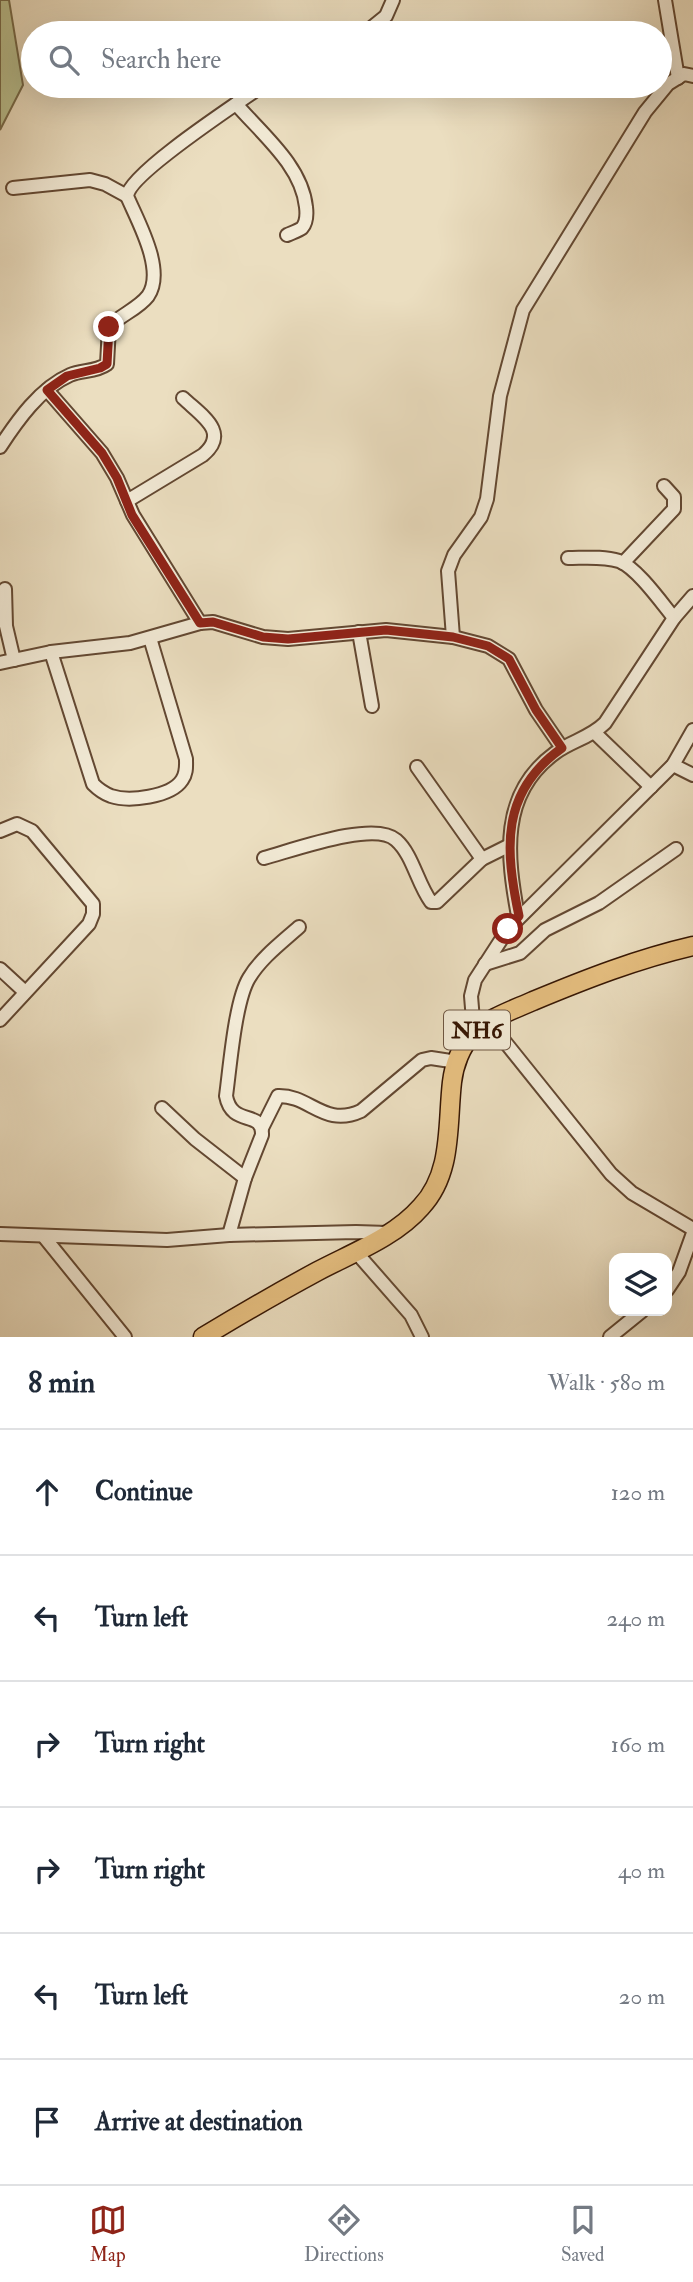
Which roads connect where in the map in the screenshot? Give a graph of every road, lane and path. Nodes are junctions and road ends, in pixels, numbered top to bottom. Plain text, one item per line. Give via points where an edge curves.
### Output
1 (393, 0) edge
2 (665, 0) edge
3 (380, 21) edge
4 (668, 21) edge
5 (672, 42) edge
6 (693, 76) edge
7 (678, 78) junction
8 (672, 82) edge
9 (245, 98) edge
10 (656, 98) edge
11 (236, 104) junction
12 (13, 188) dead end
13 (127, 196) junction
14 (287, 235) dead end
15 (47, 390) junction
16 (183, 398) dead end
17 (0, 447) edge
18 (664, 486) dead end
19 (127, 501) junction
20 (568, 558) dead end
21 (623, 563) junction
22 (5, 589) dead end
23 (693, 596) edge
24 (674, 618) junction
25 (200, 623) junction
26 (359, 632) junction
27 (453, 637) junction
28 (150, 638) junction
29 (51, 652) junction
30 (14, 660) junction
31 (0, 663) edge
32 (372, 706) dead end
33 (693, 730) edge
34 (595, 733) junction
35 (562, 748) junction
36 (673, 765) junction
37 (417, 767) dead end
38 (693, 775) edge
39 (650, 787) junction
40 (0, 831) edge
41 (510, 845) junction
42 (676, 849) dead end
43 (264, 858) dead end
44 (482, 859) junction
45 (519, 916) junction
46 (299, 928) dead end
47 (693, 946) edge
48 (485, 964) junction
49 (0, 969) edge
50 (25, 992) junction
51 (0, 1020) edge
52 (489, 1022) junction
53 (474, 1032) junction
54 (457, 1062) junction
55 (162, 1108) dead end
56 (262, 1128) junction
57 (245, 1178) junction
58 (693, 1231) edge
59 (389, 1233) junction
60 (0, 1234) edge
61 (229, 1236) junction
62 (46, 1238) junction
63 (355, 1251) junction
64 (687, 1268) edge
65 (672, 1284) edge
66 (636, 1316) edge
67 (125, 1337) edge
68 (203, 1337) edge
69 (422, 1337) edge
70 (610, 1337) edge

1 - 3 street
2 - 4 street
5 - 7 street
6 - 7 street
7 - 8 street
9 - 11 street
10 - 27 street via 523,310 494,424 487,499 448,571
11 - 13 street via 139,176
11 - 14 street via 301,183 306,221
12 - 13 street via 90,180
13 - 15 street via 149,246 153,276 149,294 109,327 109,360 104,366 67,376
15 - 17 street
15 - 19 street via 102,453
16 - 19 street via 215,431 214,446
18 - 21 street via 674,496 674,509
19 - 25 street
20 - 21 street
21 - 24 street
22 - 30 street via 6,626
23 - 24 street
24 - 34 street
25 - 26 street via 288,639
25 - 28 street
26 - 27 street
26 - 32 street
27 - 35 street via 488,646 509,659
28 - 29 street
28 - 29 street via 187,770 181,782 149,796 114,797 93,784
29 - 30 street
30 - 31 street
33 - 36 street
34 - 35 street
34 - 39 street
35 - 41 street via 522,789 513,811
36 - 38 street
36 - 39 street
37 - 44 street
39 - 45 street
40 - 50 street via 17,824 32,831 93,904 89,924
41 - 44 street
41 - 45 street
42 - 48 street via 599,903 545,930 520,954
43 - 44 street via 335,838 387,835 405,851 431,902 443,899
45 - 48 street
46 - 56 street via 273,949 241,995 226,1096 232,1112
47 - 52 highway, NH6 via 594,976
48 - 53 street via 471,996
49 - 50 street
50 - 51 street
52 - 53 highway, NH6
52 - 58 street via 611,1174 632,1193
53 - 54 highway, NH6
54 - 56 street via 422,1060 353,1115 334,1116 278,1096
54 - 59 highway, NH6 via 437,1186 421,1208
55 - 57 street
56 - 57 street
57 - 61 street
58 - 64 street
59 - 61 street
59 - 63 highway, NH6
60 - 62 street
61 - 62 street
62 - 67 street
63 - 68 highway, NH6
63 - 69 street via 411,1315
64 - 65 street
66 - 70 street

